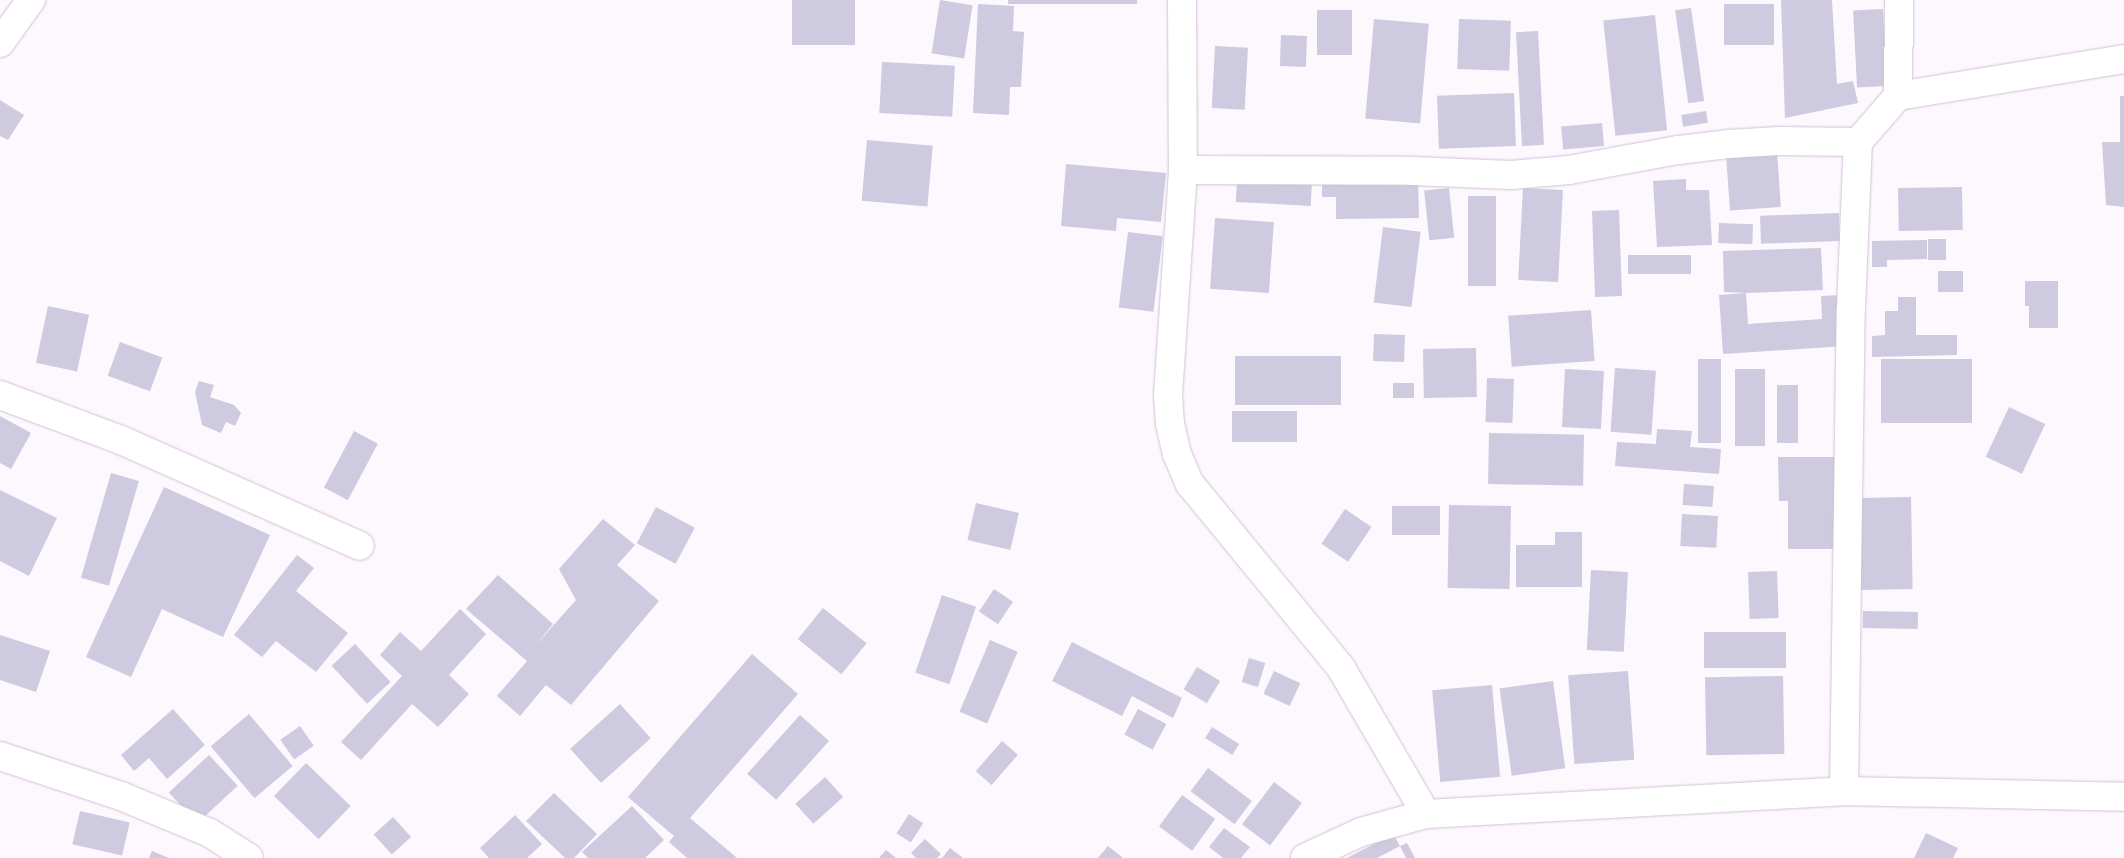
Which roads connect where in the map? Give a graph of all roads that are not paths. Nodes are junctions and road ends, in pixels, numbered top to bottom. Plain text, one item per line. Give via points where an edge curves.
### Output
1 (31, 0) edge
2 (1182, 0) edge
3 (1899, 0) edge
4 (0, 43) edge
5 (2124, 59) edge
6 (1898, 96) junction
7 (1858, 142) junction
8 (1183, 170) junction
9 (0, 394) edge
10 (360, 546) dead end
11 (0, 756) edge
12 (1844, 791) junction
13 (2124, 797) edge
14 (1426, 814) junction
15 (249, 858) edge
16 (1305, 858) edge

1 - 4 street
2 - 8 street
3 - 6 street
5 - 6 street
6 - 7 street
7 - 8 street via 1728,144 1569,170 1511,175 1422,171
7 - 12 street via 1851,308
8 - 14 street via 1168,395 1177,454 1190,484 1341,668
9 - 10 street via 121,440
11 - 15 street via 121,796 210,833
12 - 13 street
12 - 14 street
14 - 16 street via 1360,832

